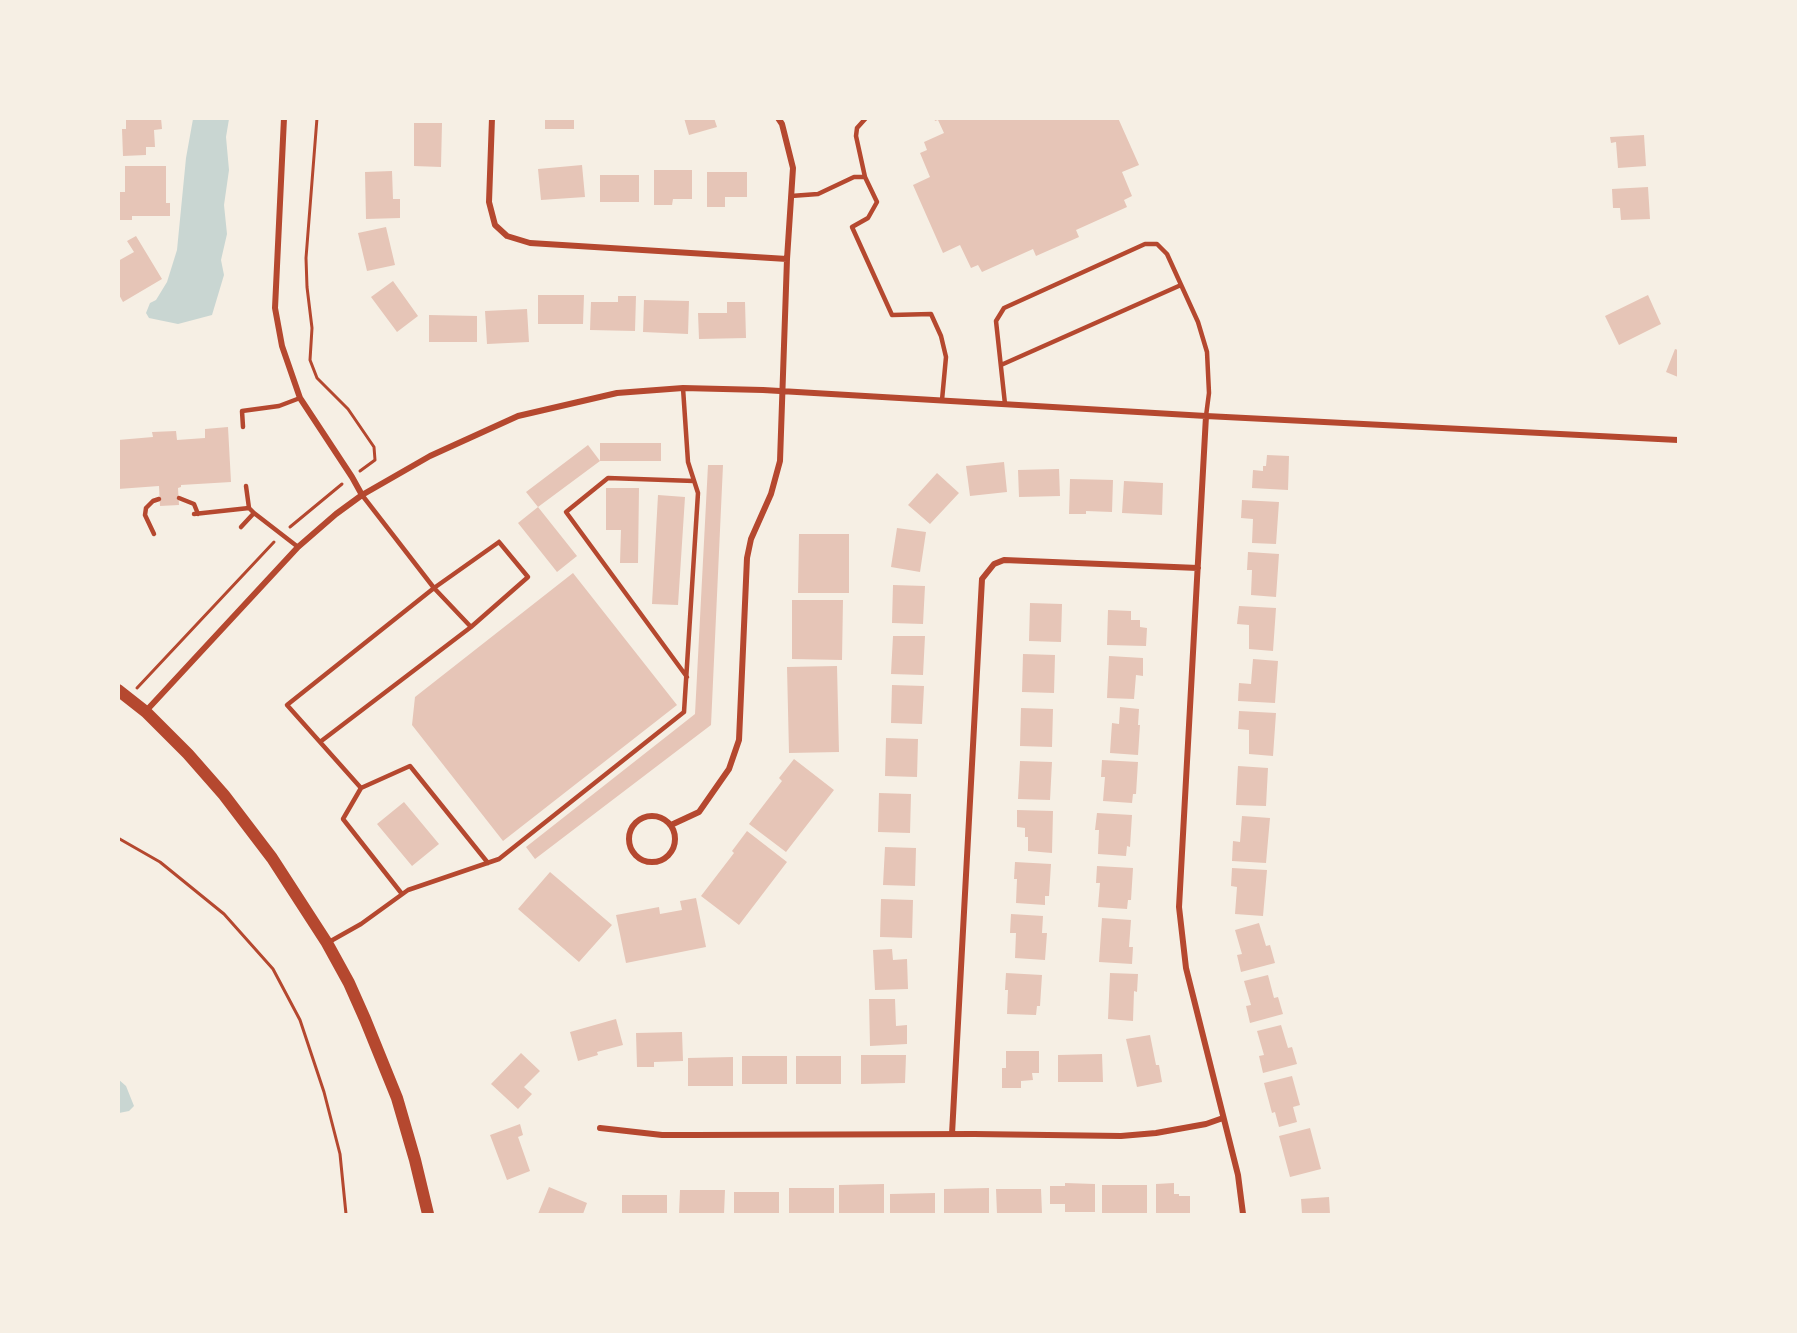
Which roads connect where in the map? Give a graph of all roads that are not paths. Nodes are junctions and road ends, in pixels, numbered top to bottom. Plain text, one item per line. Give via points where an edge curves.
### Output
1 (284, 118) edge
2 (492, 118) edge
3 (778, 118) edge
4 (866, 118) edge
5 (865, 177) junction
6 (791, 196) junction
7 (788, 259) junction
8 (1181, 285) junction
9 (1001, 365) junction
10 (683, 388) junction
11 (784, 392) junction
12 (300, 398) junction
13 (942, 400) junction
14 (1005, 404) junction
15 (1206, 416) junction
16 (243, 427) dead end
17 (1678, 440) edge
18 (694, 481) junction
19 (246, 486) dead end
20 (362, 495) junction
21 (179, 498) dead end
22 (159, 499) dead end
23 (249, 508) junction
24 (254, 513) junction
25 (241, 527) dead end
26 (154, 534) dead end
27 (298, 547) junction
28 (1198, 568) junction
29 (434, 588) junction
30 (471, 627) junction
31 (687, 677) junction
32 (118, 690) edge
33 (146, 712) junction
34 (320, 742) junction
35 (361, 788) junction
36 (671, 825) junction
37 (488, 863) junction
38 (402, 894) junction
39 (327, 943) junction
40 (1223, 1118) junction
41 (600, 1128) dead end
42 (952, 1134) junction
43 (428, 1215) edge
44 (1243, 1215) edge

1 - 12 street via 275,308 282,346
2 - 7 street via 489,202 495,225 507,236 530,243
3 - 6 street via 793,168
4 - 5 lane via 857,128 856,136
5 - 6 lane via 854,177 818,194
5 - 13 lane via 877,202 868,218 852,227 892,315 931,314 946,357
6 - 7 street
7 - 11 street
8 - 9 lane
8 - 9 lane via 1167,254 1157,243 1145,244 1004,308 996,321
8 - 15 lane via 1207,352
9 - 14 lane
10 - 11 street
10 - 18 lane via 688,462
10 - 20 street via 617,393 518,416 430,456
11 - 13 street
11 - 36 street via 778,473 747,558 741,720 736,752 699,812
12 - 16 lane via 279,406 242,411
12 - 20 street
13 - 14 street
14 - 15 street
15 - 17 street
15 - 28 street
18 - 31 lane via 698,493
18 - 31 lane via 608,477 566,512
19 - 23 lane
20 - 27 street
20 - 29 lane
21 - 23 lane via 194,504 196,514
22 - 26 lane via 146,508 145,515
23 - 24 lane
24 - 25 lane
24 - 27 lane
27 - 33 street
28 - 40 street via 1179,907 1186,968
28 - 42 street via 1004,560 994,564 982,579
29 - 30 lane
29 - 30 lane via 500,542 528,578
29 - 34 lane via 287,705
30 - 34 lane
31 - 37 lane via 684,712 499,859
32 - 33 main road
33 - 39 main road via 224,795 272,858
34 - 35 lane
35 - 37 lane via 410,766
35 - 38 lane via 343,819
36 - 36 street via 661,817 643,818 630,832 632,850 647,862 665,858 676,843
37 - 38 lane
38 - 39 lane
39 - 43 main road via 349,983 393,1089
40 - 42 street via 1177,1130 1121,1136
40 - 44 street via 1238,1175
41 - 42 street via 685,1135

